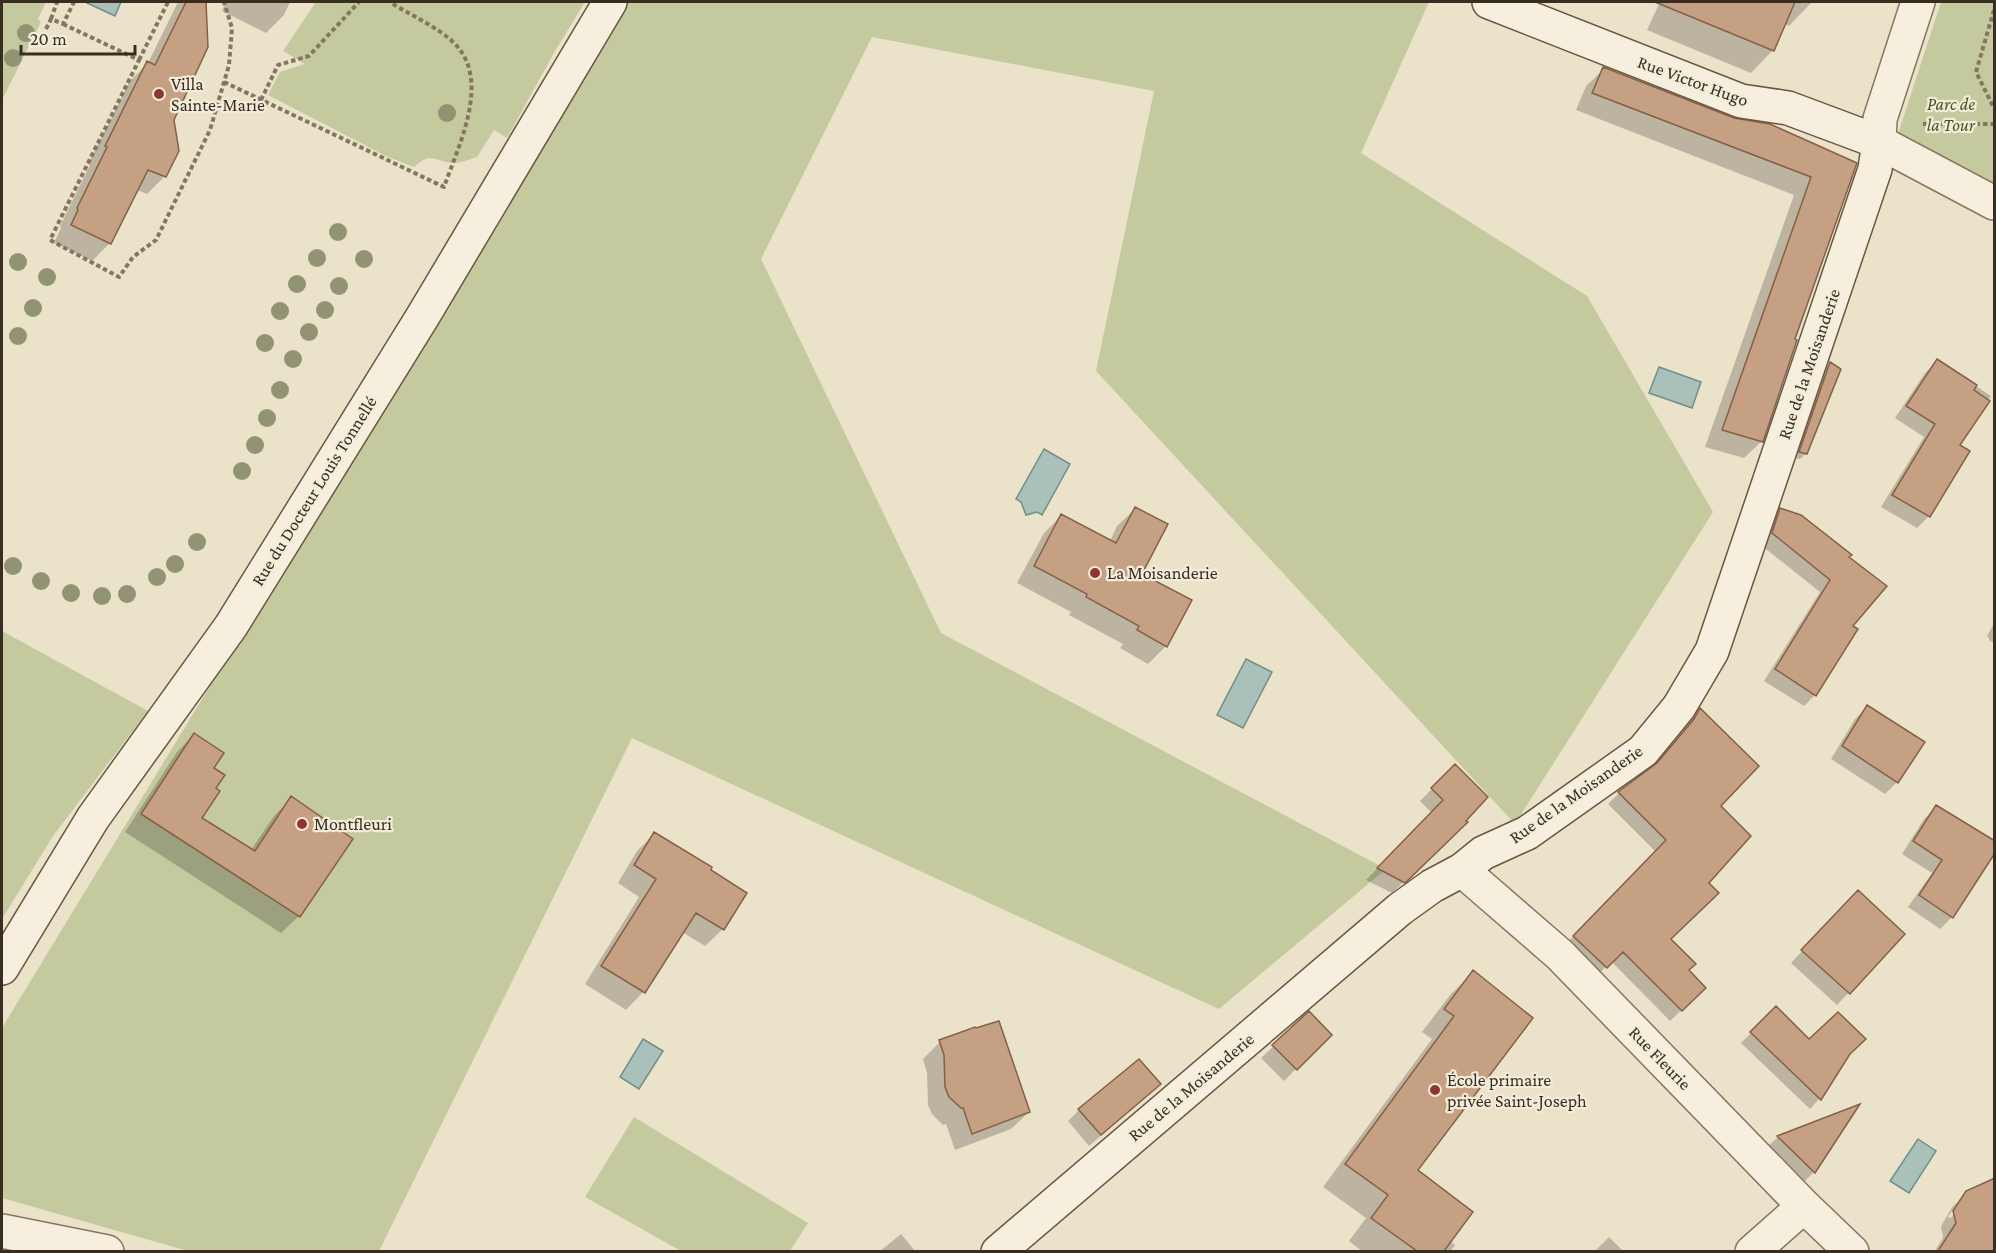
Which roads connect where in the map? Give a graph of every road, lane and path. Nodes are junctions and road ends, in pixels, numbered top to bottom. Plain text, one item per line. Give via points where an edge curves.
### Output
1 (57, 2) edge
2 (74, 2) edge
3 (168, 2) edge
4 (225, 2) edge
5 (360, 2) edge
6 (390, 2) edge
7 (610, 2) edge
8 (1489, 2) edge
9 (1918, 2) edge
10 (1995, 10) edge
11 (51, 19) junction
12 (63, 24) junction
13 (45, 29) dead end
14 (138, 60) junction
15 (224, 81) junction
16 (261, 100) junction
17 (1995, 108) edge
18 (1879, 142) junction
19 (1995, 203) edge
20 (1462, 870) junction
21 (2, 969) edge
22 (1804, 1206) junction
23 (2, 1231) edge
24 (106, 1251) edge
25 (998, 1251) edge
26 (1752, 1251) edge
27 (1852, 1251) edge

1 - 11 path
2 - 12 path
3 - 14 path
4 - 15 path via 232,28
5 - 16 path via 309,56 278,65
6 - 16 path via 450,39 467,62 472,80 467,119 444,187
7 - 21 street, Rue du Docteur Louis Tonnellé via 423,316 231,626 93,818
8 - 18 street, Rue Victor Hugo via 1741,102 1788,108
9 - 18 street, Rue de la Moisanderie via 1880,119
10 - 17 path via 1976,72
11 - 12 path
11 - 13 path
12 - 14 path
14 - 15 path via 50,240 119,277 134,257 156,240 210,130
15 - 16 path
18 - 19 street, Rue Victor Hugo
18 - 20 street, Rue de la Moisanderie via 1875,169 1712,651 1679,707 1643,751 1527,832 1483,854
20 - 22 street, Rue Fleurie via 1560,955
20 - 25 street, Rue de la Moisanderie via 1400,909
22 - 26 street
22 - 27 street, Rue Fleurie
23 - 24 street

